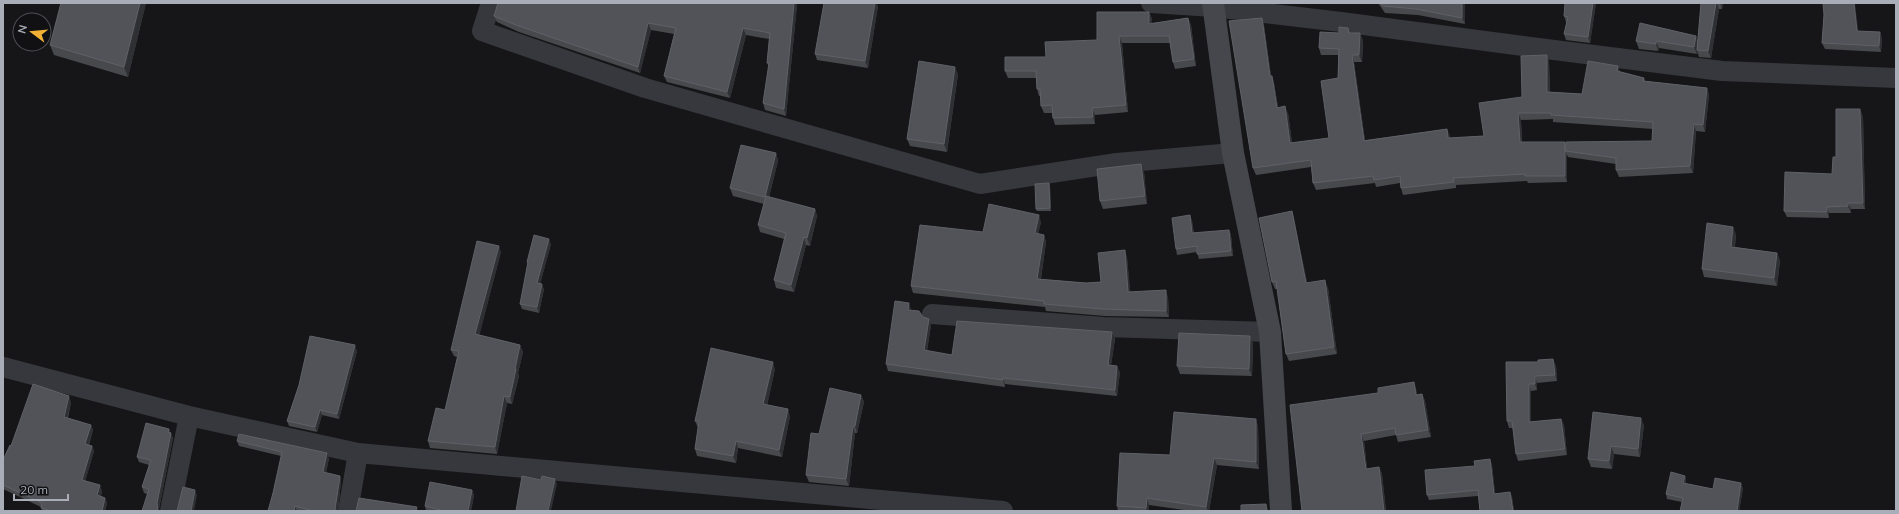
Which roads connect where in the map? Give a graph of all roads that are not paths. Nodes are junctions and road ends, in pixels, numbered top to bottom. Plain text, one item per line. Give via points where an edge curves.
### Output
1 (491, 3) edge
2 (1151, 3) edge
3 (1213, 5) edge
4 (1896, 78) edge
5 (1233, 153) junction
6 (932, 314) dead end
7 (1270, 332) junction
8 (3, 367) edge
9 (189, 416) junction
10 (358, 453) junction
11 (170, 511) edge
12 (348, 511) edge
13 (1003, 511) edge
14 (1281, 511) edge

1 - 5 street via 482,31 645,88 980,184 1117,163
2 - 3 street
3 - 4 street via 1722,71
3 - 5 street
5 - 7 street
6 - 7 street via 1104,327
7 - 14 street
8 - 9 street
9 - 10 street
9 - 11 street
10 - 12 street
10 - 13 street

